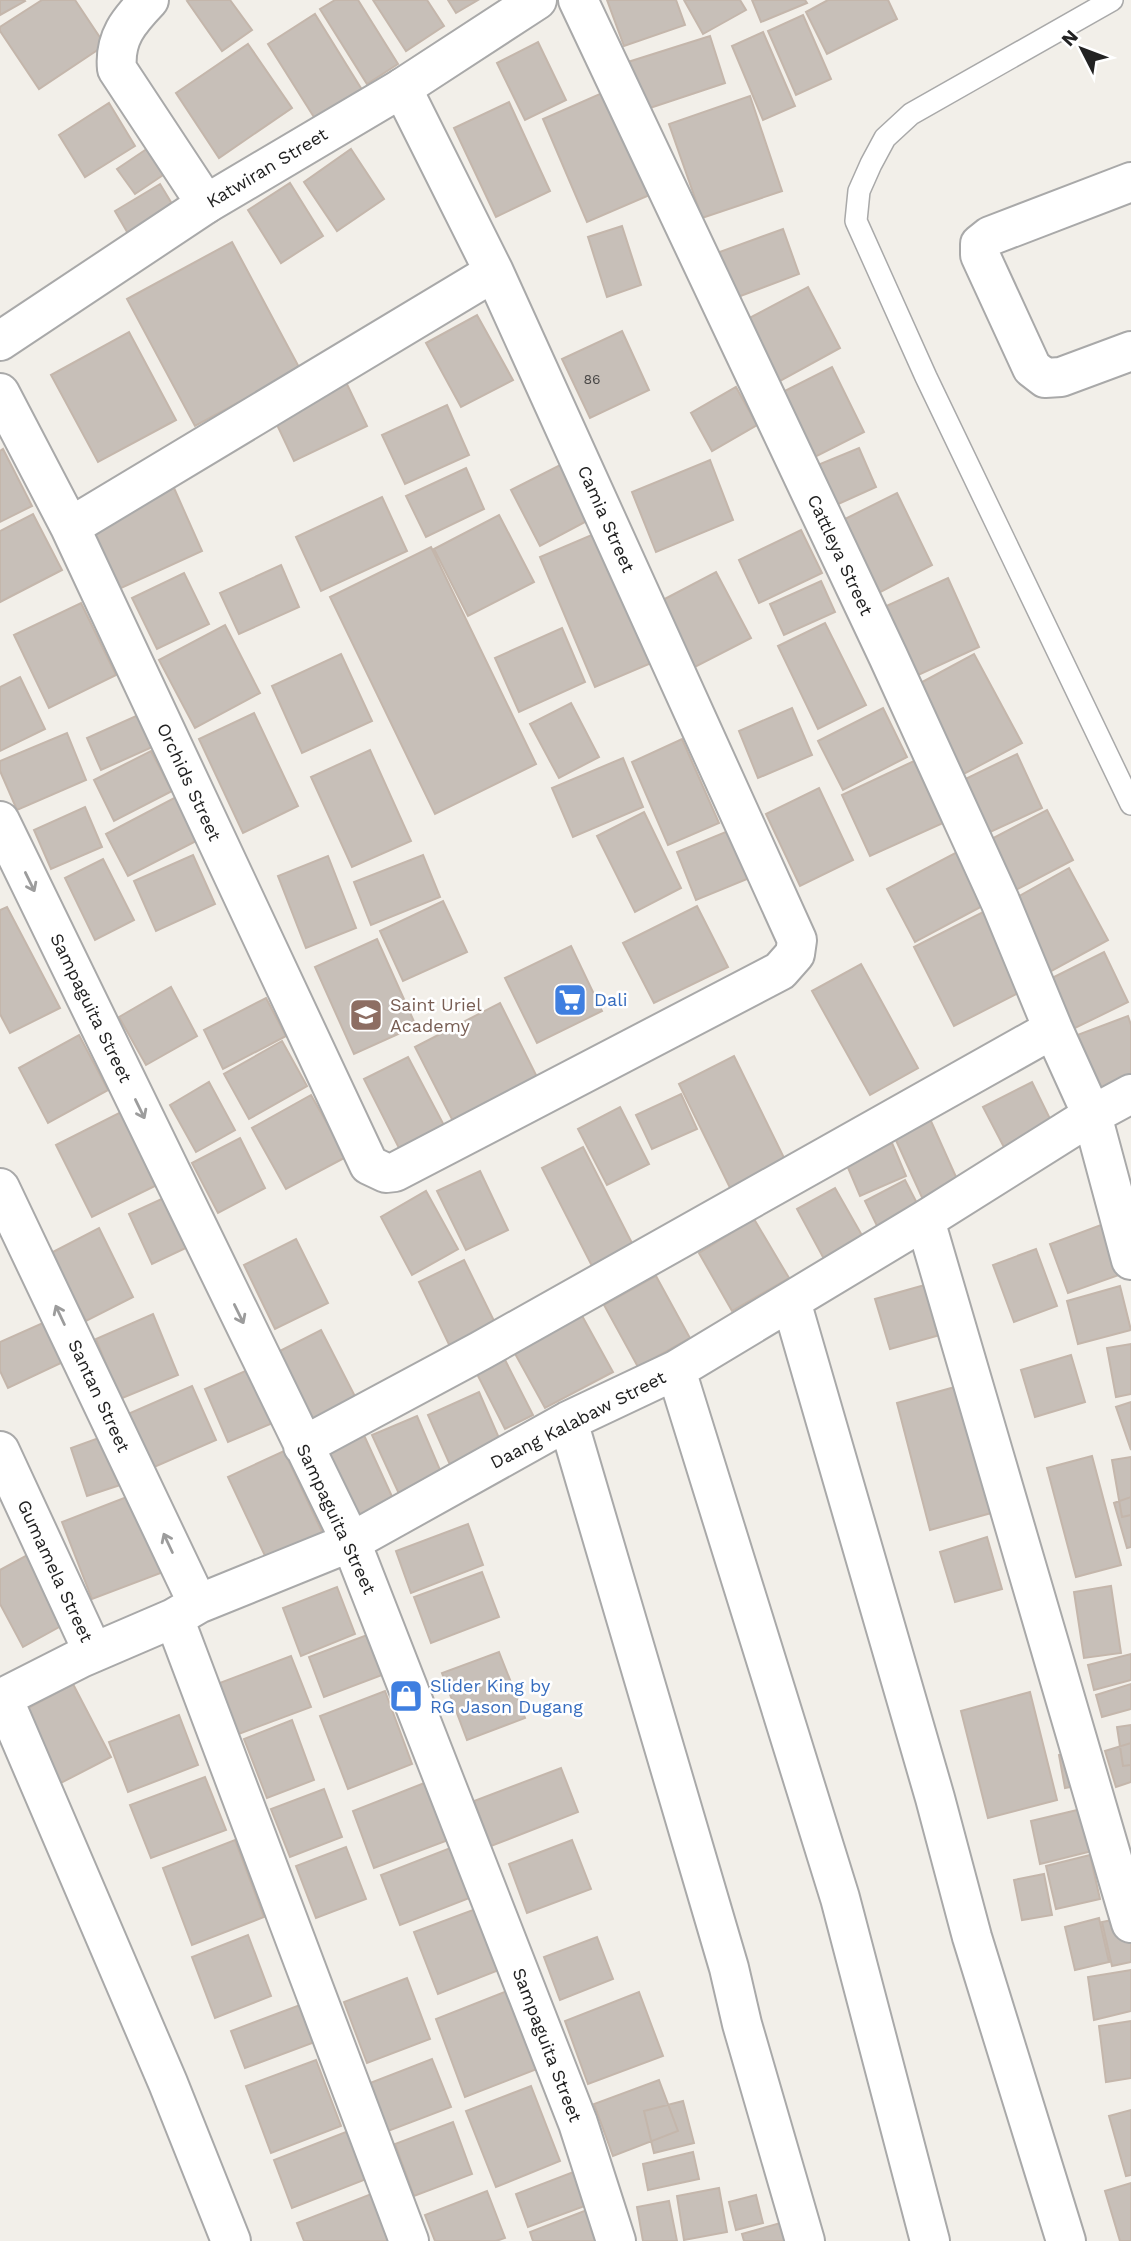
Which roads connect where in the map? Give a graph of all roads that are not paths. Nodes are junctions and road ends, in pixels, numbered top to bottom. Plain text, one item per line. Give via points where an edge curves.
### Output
1 (149, 0) edge
2 (537, 0) edge
3 (578, 0) edge
4 (1112, 0) edge
5 (401, 88) junction
6 (1131, 182) edge
7 (206, 204) junction
8 (494, 272) junction
9 (0, 341) edge
10 (1131, 351) edge
11 (0, 393) edge
12 (71, 527) junction
13 (1131, 804) edge
14 (0, 821) edge
15 (1053, 1030) junction
16 (1131, 1094) edge
17 (1092, 1115) junction
18 (377, 1169) joint
19 (0, 1188) edge
20 (925, 1220) junction
21 (1131, 1260) edge
22 (791, 1301) junction
23 (676, 1370) junction
24 (568, 1421) junction
25 (303, 1446) junction
26 (0, 1451) edge
27 (351, 1542) junction
28 (186, 1611) junction
29 (93, 1652) junction
30 (2, 1699) edge
31 (1131, 1923) edge
32 (232, 2241) edge
33 (408, 2241) edge
34 (616, 2241) edge
35 (805, 2241) edge
36 (930, 2241) edge
37 (1066, 2241) edge

1 - 7 street via 125,26 116,54 117,68
2 - 5 street, Katwiran Street
3 - 15 street, Cattleya Street via 888,656 1000,901
4 - 13 lane via 911,114 885,138 871,164 859,191 856,221
5 - 7 street, Katwiran Street
5 - 8 street, Camia Street
6 - 10 street via 989,236 980,244 980,255 1032,368 1045,378 1061,377
7 - 9 street, Katwiran Street
8 - 12 street
8 - 18 street, Camia Street via 797,940 796,954 790,964 766,980 395,1172
11 - 12 street, Orchids Street
12 - 18 street, Orchids Street via 364,1157
14 -> 25 street, Sampaguita Street
15 - 17 street, Cattleya Street
15 - 25 street
16 - 17 street, Daang Kalabaw Street
17 - 20 street, Daang Kalabaw Street
17 - 21 street, Cattleya Street
28 -> 19 street, Santan Street
20 - 22 street, Daang Kalabaw Street
20 - 31 street
22 - 23 street, Daang Kalabaw Street
22 - 37 street via 972,1937
23 - 24 street, Daang Kalabaw Street
23 - 36 street via 840,1898
24 - 27 street, Daang Kalabaw Street
24 - 35 street
25 - 27 street, Sampaguita Street
26 - 29 street, Gumamela Street
27 - 28 street, Daang Kalabaw Street
27 - 34 street, Sampaguita Street via 573,2110
28 - 29 street, Daang Kalabaw Street
28 - 33 street, Santan Street
29 - 30 street, Daang Kalabaw Street
30 - 32 street

